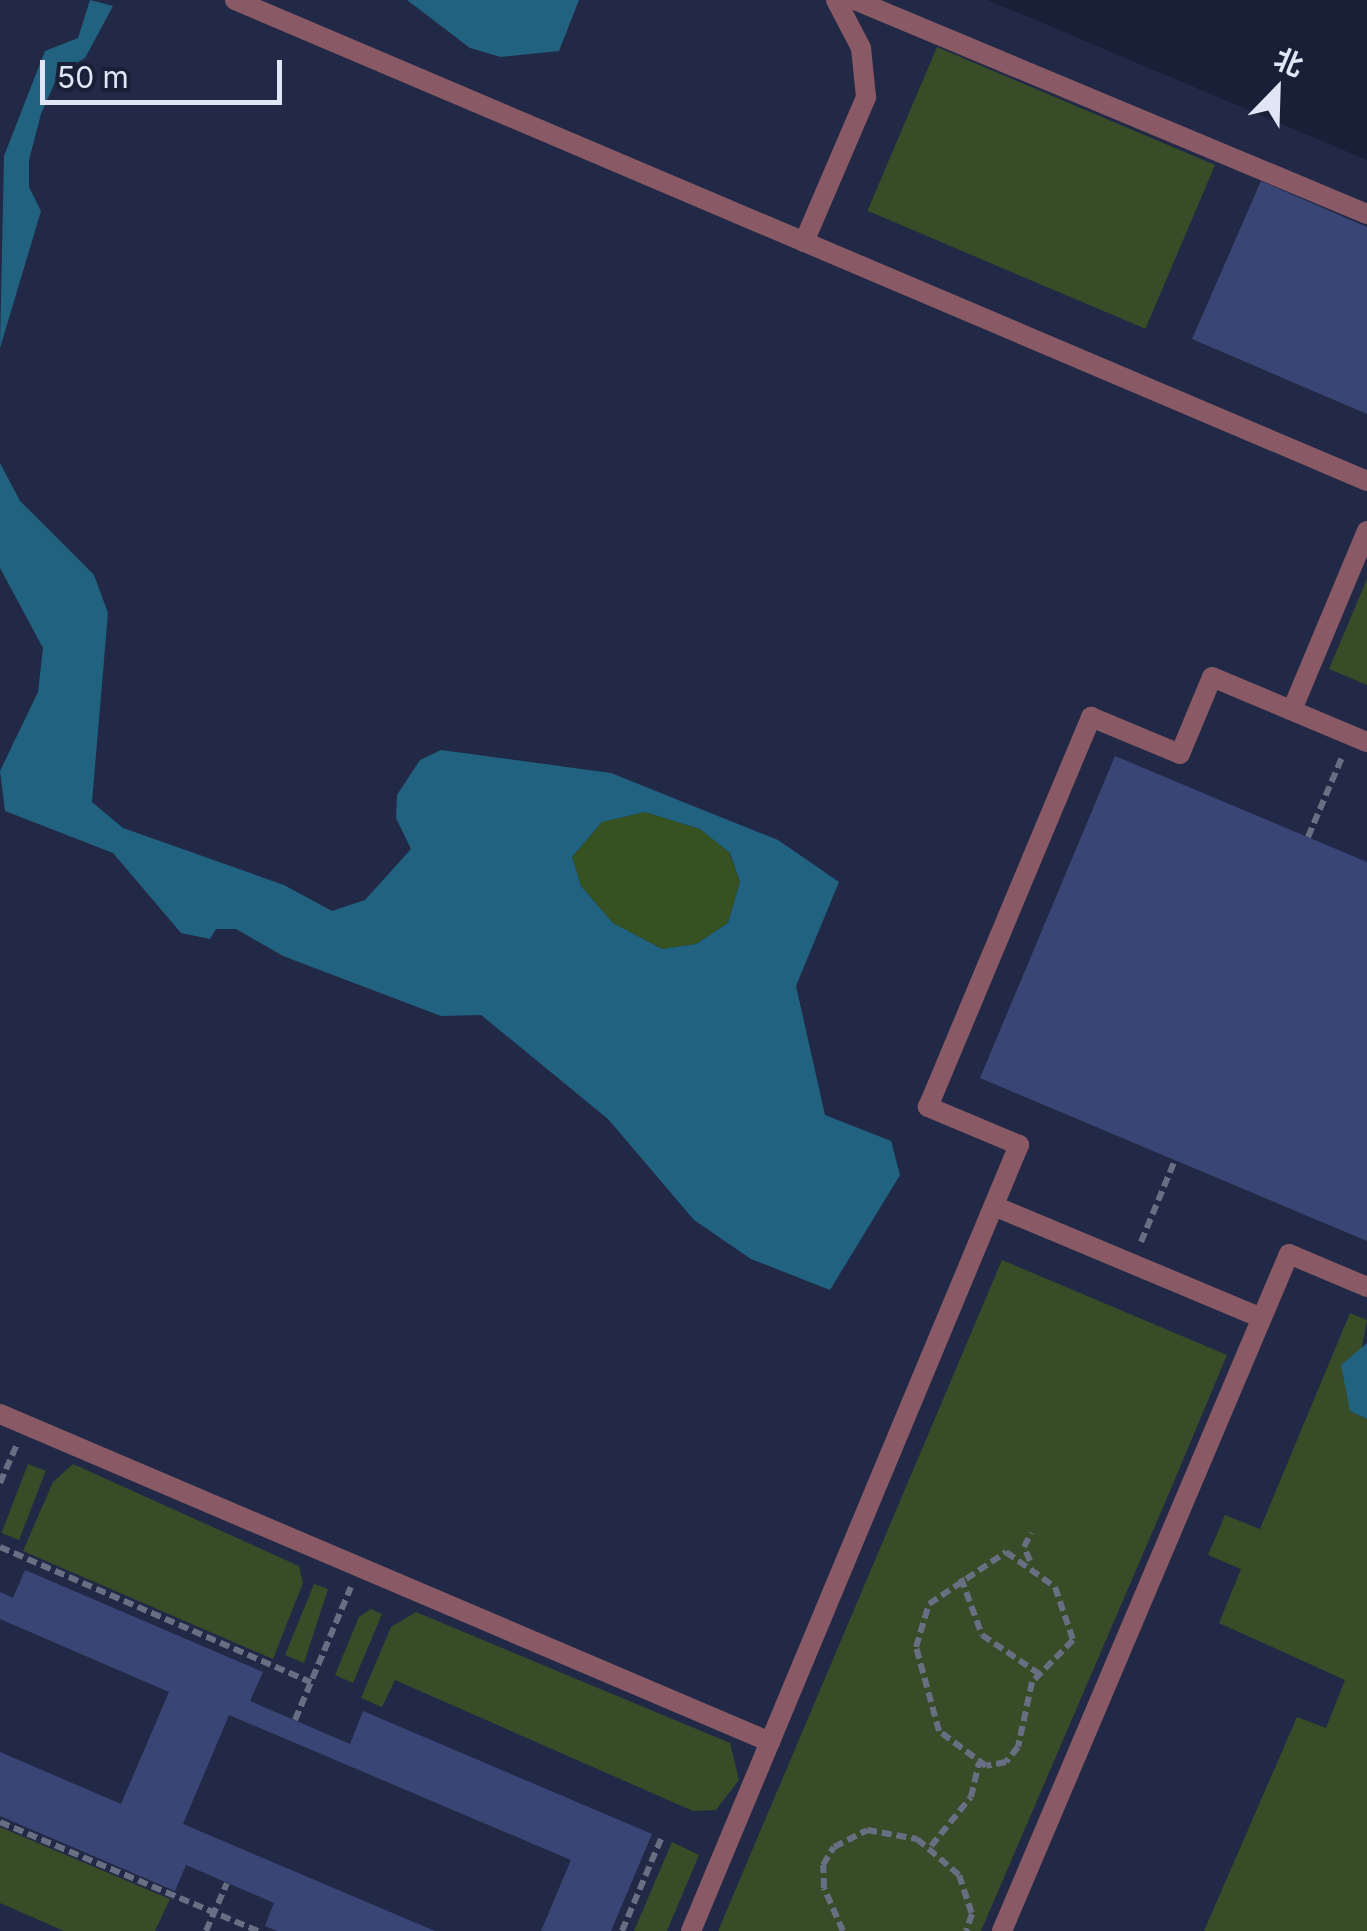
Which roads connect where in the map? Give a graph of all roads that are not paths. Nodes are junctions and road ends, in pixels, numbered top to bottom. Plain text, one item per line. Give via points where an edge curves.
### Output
1 (235, 0) edge
2 (836, 0) edge
3 (855, 0) edge
4 (1367, 214) edge
5 (804, 242) junction
6 (1367, 480) edge
7 (1367, 531) edge
8 (1292, 710) junction
9 (1359, 738) edge
10 (994, 1206) junction
11 (1367, 1287) edge
12 (1262, 1318) junction
13 (0, 1414) edge
14 (770, 1742) junction
15 (692, 1931) edge
16 (1002, 1931) edge

1 - 5 lane
2 - 5 lane via 861,48 866,97
3 - 4 lane
5 - 6 lane
7 - 8 lane
8 - 9 lane
8 - 10 lane via 1212,677 1180,754 1091,716 928,1107 1019,1145
10 - 12 lane
10 - 14 lane
11 - 12 lane via 1289,1254
12 - 16 lane
13 - 14 lane
14 - 15 lane

